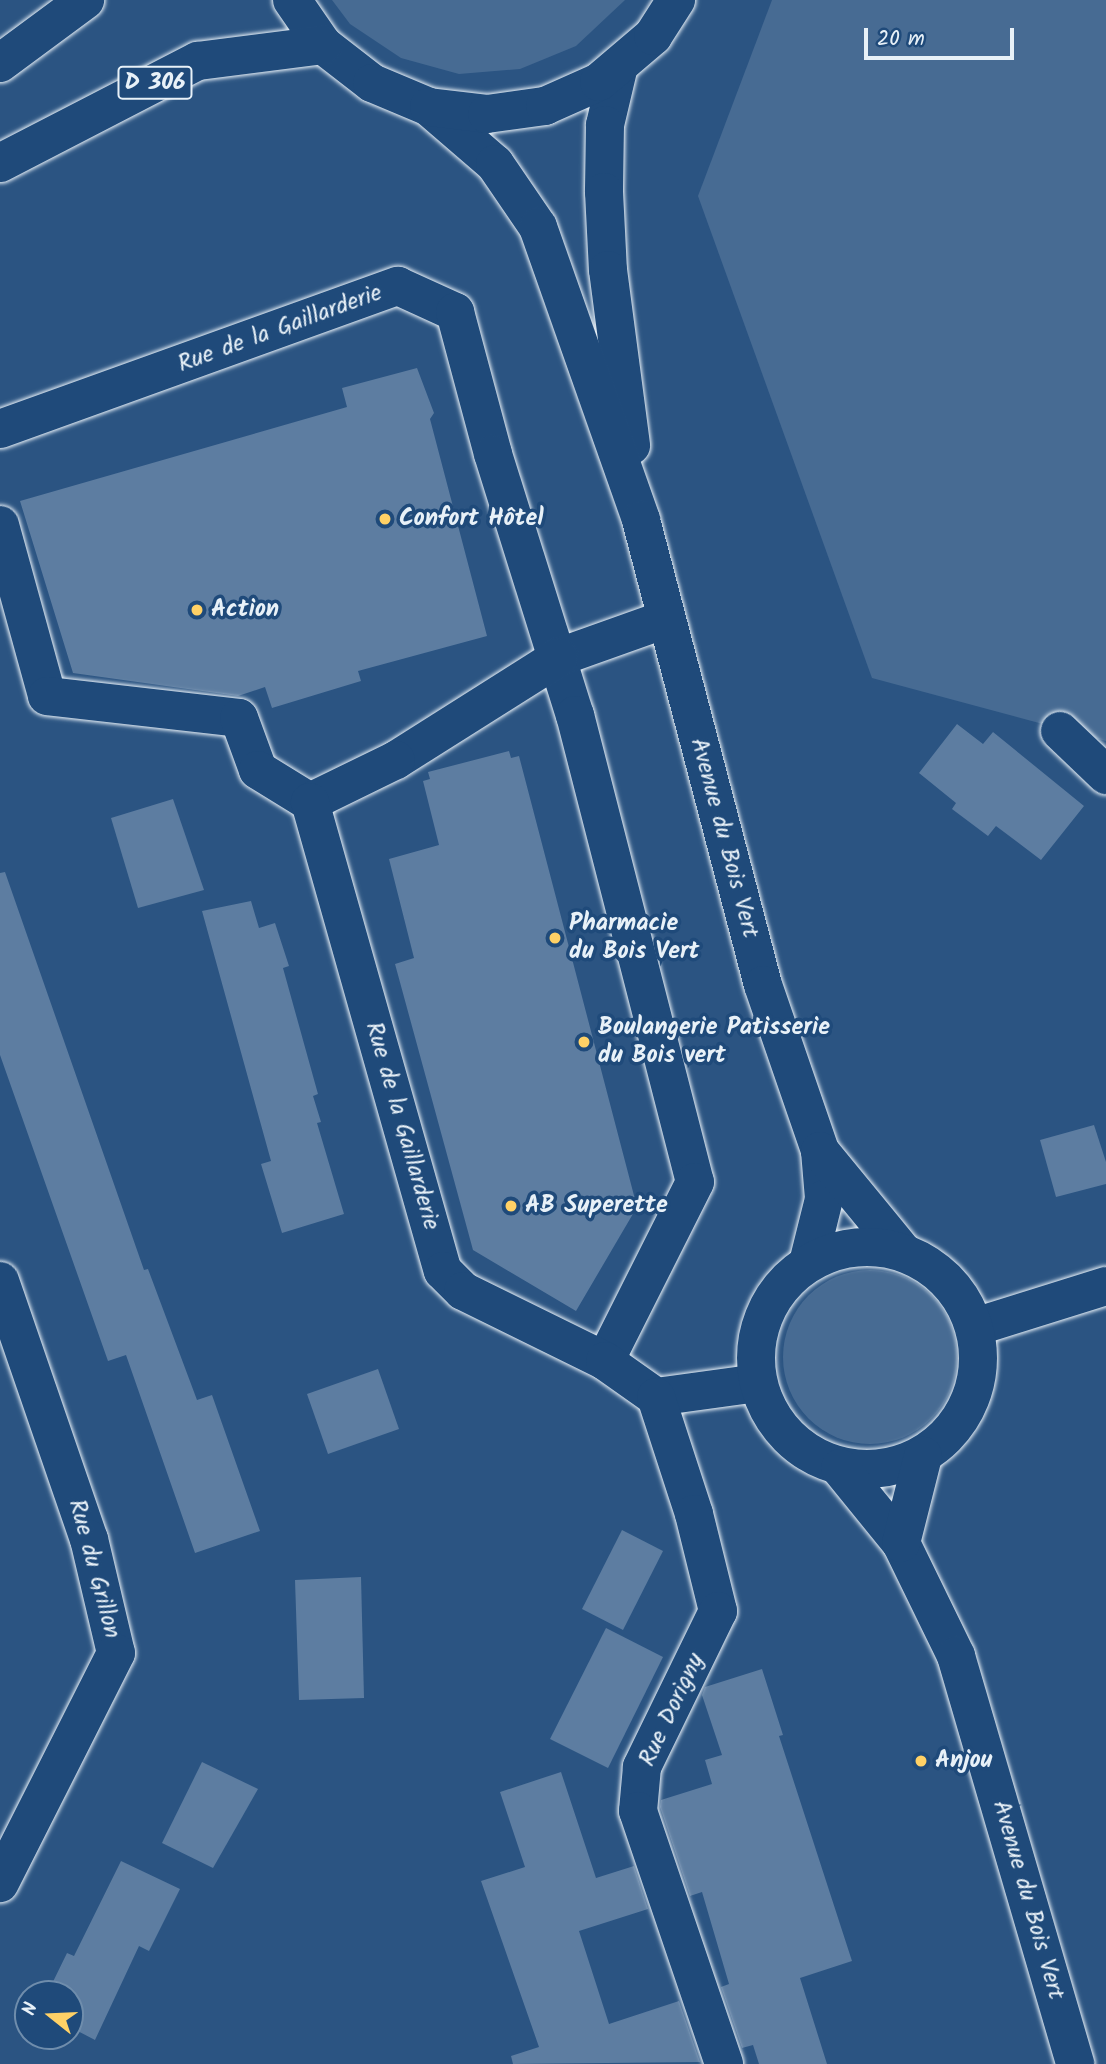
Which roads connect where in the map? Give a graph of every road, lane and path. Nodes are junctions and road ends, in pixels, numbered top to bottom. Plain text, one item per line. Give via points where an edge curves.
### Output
1 (85, 0) edge
2 (292, 0) edge
3 (676, 0) edge
4 (323, 45) junction
5 (0, 62) edge
6 (618, 70) junction
7 (429, 107) junction
8 (0, 163) edge
9 (0, 429) edge
10 (641, 520) junction
11 (0, 525) edge
12 (666, 620) junction
13 (559, 657) junction
14 (1060, 730) dead end
15 (1106, 775) edge
16 (310, 802) junction
17 (820, 1151) junction
18 (903, 1252) junction
19 (808, 1263) junction
20 (0, 1281) edge
21 (1106, 1286) edge
22 (975, 1327) junction
23 (605, 1361) junction
24 (758, 1382) junction
25 (656, 1397) junction
26 (923, 1456) junction
27 (840, 1468) junction
28 (901, 1543) junction
29 (0, 1883) edge
30 (724, 2064) edge
31 (1075, 2064) edge

1 - 5 street
2 - 4 street
3 - 6 street via 653,36
4 - 7 street via 372,83
4 - 8 street, D 306 via 198,61
6 - 7 street via 545,106 487,114
6 - 10 street, Avenue du Bois Vert via 605,125 604,192 608,270
7 - 10 street, Avenue du Bois Vert via 495,164 538,227
9 - 13 street, Rue de la Gaillarderie via 398,286 455,312 493,454
10 - 12 street, Avenue du Bois Vert
11 - 16 street via 47,696 239,718 258,770
12 - 13 street
12 - 17 street, Avenue du Bois Vert via 763,985
13 - 16 street via 396,760
13 - 23 street, Rue de la Gaillarderie via 695,1182
14 - 15 street
16 - 23 street, Rue de la Gaillarderie via 443,1272 463,1291
17 - 18 street, Avenue du Bois Vert
17 - 19 street, Avenue du Bois Vert via 824,1199
18 - 19 street via 871,1246
18 - 22 street via 943,1277 959,1295
19 - 24 street via 782,1286 764,1315 756,1349
20 - 29 street, Rue du Grillon via 89,1539 116,1653
21 - 22 street
22 - 26 street via 979,1371 965,1413
23 - 25 street, Rue de la Gaillarderie
24 - 25 street
24 - 27 street via 772,1416 794,1444
25 - 30 street, Rue Dorigny via 694,1514 718,1611 642,1767 638,1811
26 - 27 street via 883,1469
26 - 28 street
27 - 28 street, Avenue du Bois Vert
28 - 31 street, Avenue du Bois Vert via 956,1656

